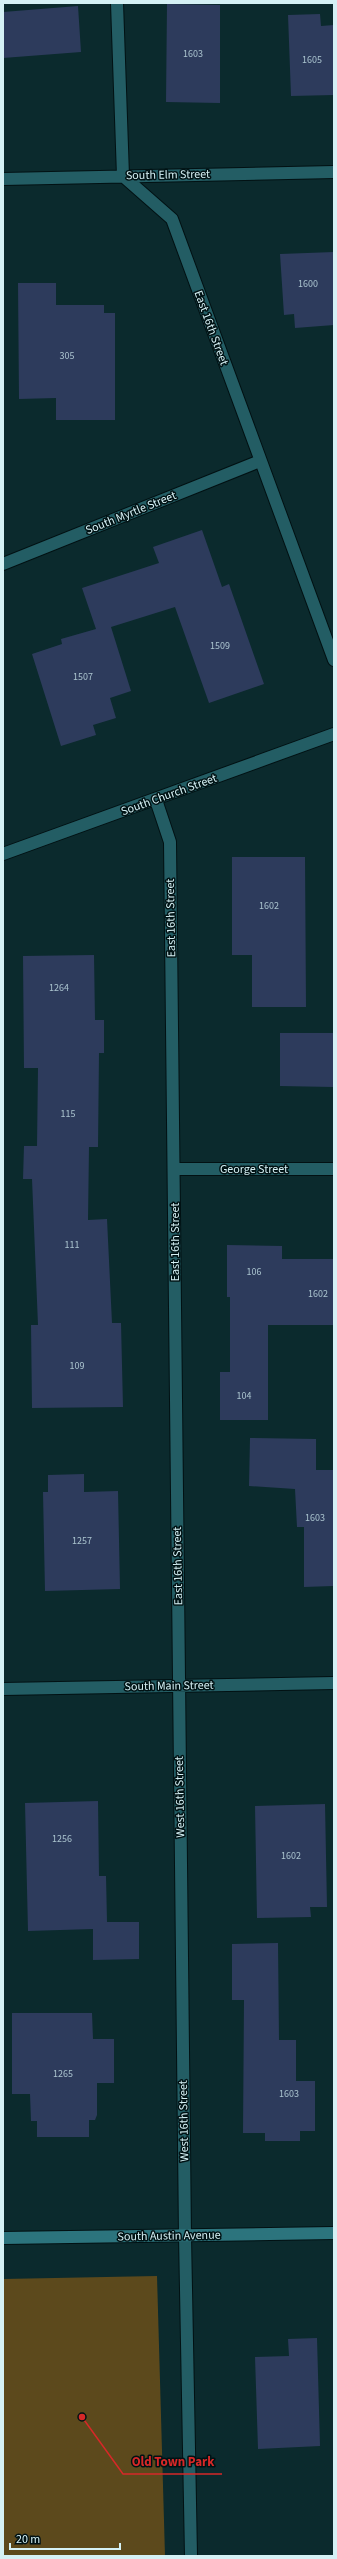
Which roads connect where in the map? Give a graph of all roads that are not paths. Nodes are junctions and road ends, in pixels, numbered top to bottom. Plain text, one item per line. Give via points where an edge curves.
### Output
1 (117, 3) edge
2 (334, 172) edge
3 (123, 176) junction
4 (3, 179) edge
5 (260, 461) junction
6 (3, 564) edge
7 (334, 660) edge
8 (334, 734) edge
9 (156, 800) junction
10 (3, 854) edge
11 (174, 1169) junction
12 (334, 1169) edge
13 (334, 1683) edge
14 (179, 1686) junction
15 (3, 1689) edge
16 (334, 2234) edge
17 (185, 2236) junction
18 (3, 2238) edge
19 (191, 2556) edge

1 - 3 street
2 - 3 street, South Elm Street
3 - 4 street, South Elm Street
3 - 5 street, East 16th Street via 172,219
5 - 6 street, South Myrtle Street
5 - 7 street, East 16th Street
8 - 9 street, South Church Street
9 - 10 street, South Church Street
9 - 11 street, East 16th Street via 170,842
11 - 12 street, George Street
11 - 14 street, East 16th Street
13 - 14 street, South Main Street
14 - 15 street, South Main Street
14 - 17 street, West 16th Street
16 - 17 main road, South Austin Avenue
17 - 18 main road, South Austin Avenue
17 - 19 street, West 16th Street

